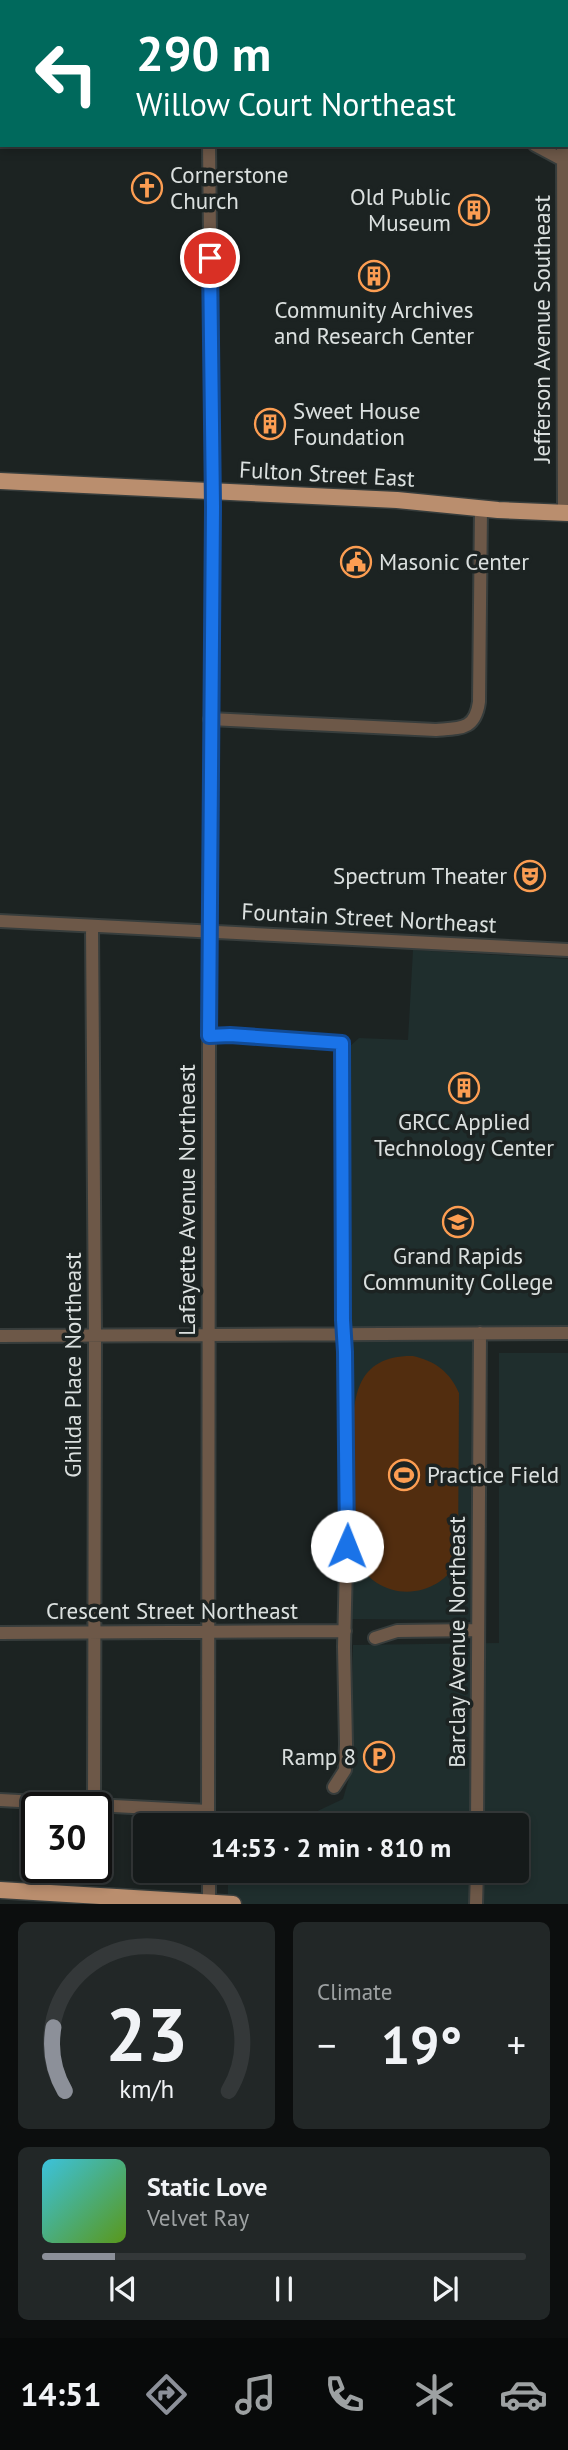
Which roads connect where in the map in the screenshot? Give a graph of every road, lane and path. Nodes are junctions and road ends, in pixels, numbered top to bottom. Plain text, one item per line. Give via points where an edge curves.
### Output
1 (209, 147) edge
2 (539, 147) edge
3 (562, 147) edge
4 (562, 160) junction
5 (566, 295) edge
6 (0, 481) edge
7 (212, 491) junction
8 (481, 508) junction
9 (566, 513) edge
10 (211, 719) junction
11 (0, 921) edge
12 (92, 926) junction
13 (209, 931) junction
14 (568, 950) edge
15 (209, 1036) junction
16 (568, 1333) edge
17 (95, 1334) junction
18 (344, 1334) junction
19 (480, 1334) junction
20 (208, 1335) junction
21 (0, 1336) edge
22 (478, 1630) junction
23 (209, 1631) junction
24 (345, 1631) junction
25 (0, 1633) edge
26 (93, 1633) junction
27 (375, 1639) dead end
28 (334, 1787) dead end
29 (94, 1792) edge
30 (0, 1800) edge
31 (21, 1801) edge
32 (112, 1806) edge
33 (208, 1811) joint
34 (477, 1813) edge
35 (209, 1883) edge
36 (477, 1883) edge
37 (0, 1890) edge
38 (209, 1903) edge
39 (233, 1904) edge
40 (476, 1904) edge

1 - 7 street, Lafayette Avenue Northeast
2 - 4 street
3 - 4 street, Jefferson Avenue Southeast
4 - 5 street, Jefferson Avenue Southeast
5 - 9 street, Jefferson Avenue Southeast
6 - 7 main road, Fulton Street East
7 - 8 main road, Fulton Street East
7 - 10 street, Lafayette Avenue Northeast
8 - 9 main road, Fulton Street East
8 - 10 street via 479,702 471,723 436,730
10 - 13 street, Lafayette Avenue Northeast
11 - 12 street, Fountain Street Northeast
12 - 13 street, Fountain Street Northeast
12 - 17 street, Ghilda Place Northeast
13 - 14 street, Fountain Street Northeast
13 - 15 street, Lafayette Avenue Northeast
15 - 18 street via 342,1043
15 - 20 street, Lafayette Avenue Northeast
16 - 19 street
17 - 20 street
17 - 21 street
17 - 26 street, Ghilda Place Northeast
18 - 19 street
18 - 20 street
18 - 24 street
19 - 22 street, Barclay Avenue Northeast
20 - 23 street, Lafayette Avenue Northeast
22 - 27 street via 397,1631
22 - 34 street, Barclay Avenue Northeast
23 - 24 street, Crescent Street Northeast
23 - 26 street, Crescent Street Northeast
23 - 33 street, Lafayette Avenue Northeast
24 - 28 street via 345,1770
25 - 26 street, Crescent Street Northeast
26 - 29 street, Ghilda Place Northeast
30 - 31 street
32 - 33 street
35 - 38 street
36 - 40 street
37 - 38 main road
38 - 39 main road

